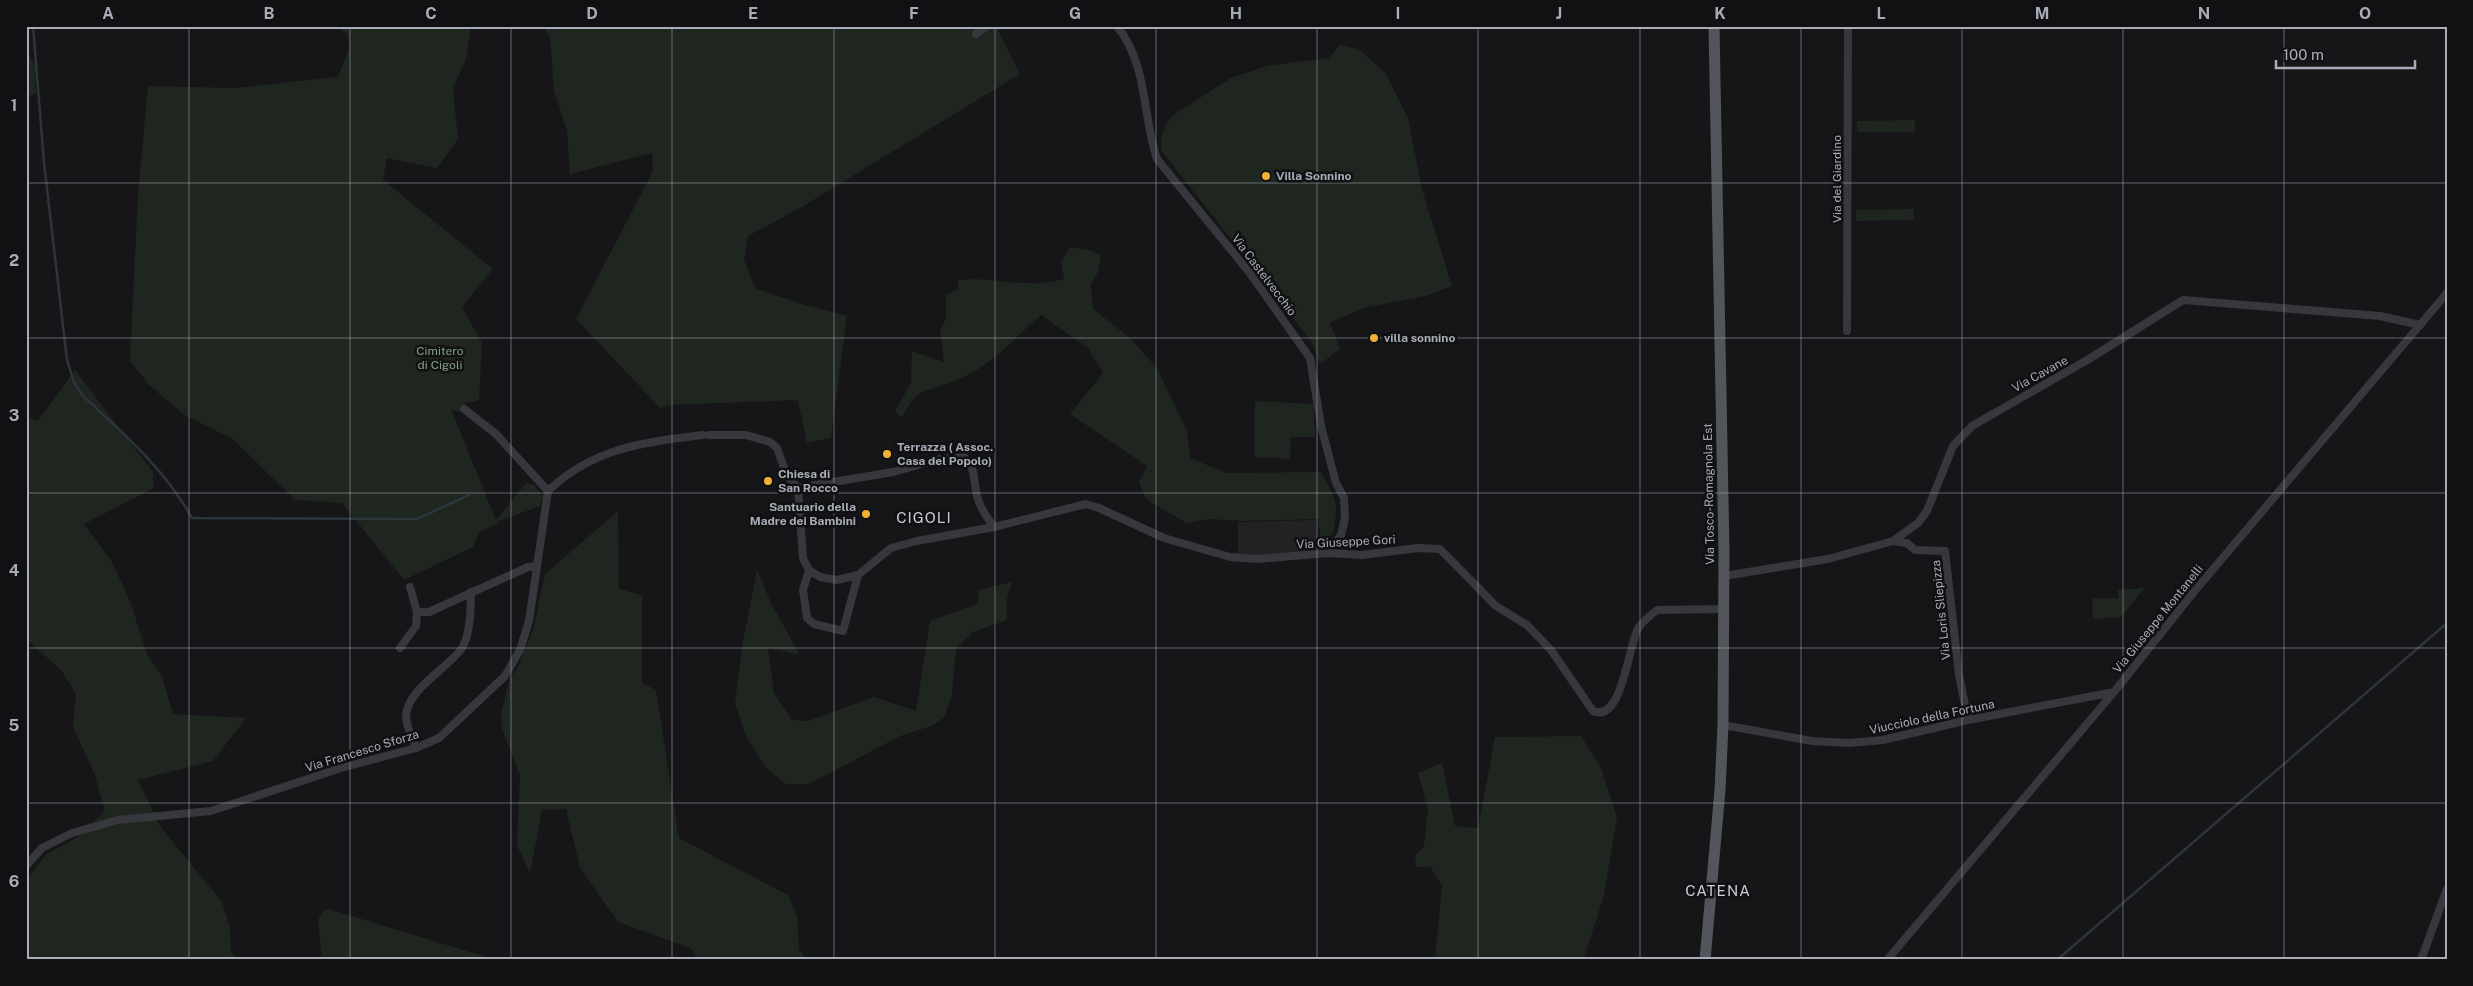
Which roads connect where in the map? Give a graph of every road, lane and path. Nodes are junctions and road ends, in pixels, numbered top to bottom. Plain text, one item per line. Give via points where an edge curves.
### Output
1 (987, 26) edge
2 (1117, 26) edge
3 (1714, 26) edge
4 (1848, 26) edge
5 (976, 34) dead end
6 (2447, 293) edge
7 (2420, 325) junction
8 (1848, 331) dead end
9 (464, 409) dead end
10 (798, 488) junction
11 (548, 491) junction
12 (994, 527) junction
13 (1893, 541) junction
14 (1328, 553) junction
15 (537, 566) junction
16 (809, 570) junction
17 (858, 575) junction
18 (1724, 576) junction
19 (410, 587) dead end
20 (471, 592) junction
21 (1724, 609) junction
22 (417, 612) junction
23 (400, 648) dead end
24 (2114, 692) junction
25 (1968, 720) junction
26 (1723, 725) junction
27 (416, 748) junction
28 (26, 866) edge
29 (2447, 890) edge
30 (1705, 960) edge
31 (1887, 960) edge
32 (2421, 960) edge

1 - 5 street
2 - 14 street, Via Castelvecchio via 1132,46 1139,66 1157,159 1249,272 1310,358 1326,445 1336,483 1344,498 1345,518 1341,535
3 - 18 main road, Via Tosco-Romagnola Est
4 - 8 street, Via del Giardino
6 - 7 street, Via Giuseppe Montanelli
7 - 13 street, Via Cavane via 2380,316 2183,300 1972,426 1953,446 1927,511 1918,523
7 - 24 street, Via Giuseppe Montanelli via 2193,593
9 - 11 street via 496,434
10 - 11 street via 788,476 777,448 770,442 746,435 706,435 642,444 607,453 564,476
10 - 12 street via 893,472 954,457 964,458 972,466 980,505
10 - 16 street via 804,558
11 - 15 street, Via Francesco Sforza
12 - 14 street, Via Giuseppe Gori via 1086,504 1164,538 1230,557 1258,559
12 - 17 street, Via Giuseppe Gori via 891,548
13 - 18 street, Via Cavane via 1828,559
13 - 25 street, Via Loris Sliepizza via 1907,543 1915,550 1938,549 1945,552 1959,676
14 - 21 street, Via Giuseppe Gori via 1362,555 1418,548 1440,549 1496,606 1528,625 1552,650 1593,711 1598,713 1605,712 1613,704 1639,627 1657,610
15 - 20 street
15 - 27 street, Via Francesco Sforza via 529,621 520,650 506,676 445,734
16 - 17 street via 820,577 836,580
16 - 17 street via 803,590 807,618 814,624 843,631
18 - 21 main road, Via Tosco-Romagnola Est
19 - 22 street
20 - 22 street via 429,612
20 - 27 street via 471,614 463,647 410,700 406,715
21 - 26 main road, Via Tosco-Romagnola Est
22 - 23 street via 416,626
24 - 25 street, Viucciolo della Fortuna
24 - 31 street, Via Giuseppe Montanelli
25 - 26 street, Viucciolo della Fortuna via 1883,740 1849,743 1812,741
26 - 30 main road, Via Tosco-Romagnola Est
27 - 28 street, Via Francesco Sforza via 341,768 211,811 118,820 72,833 42,848
29 - 32 street

